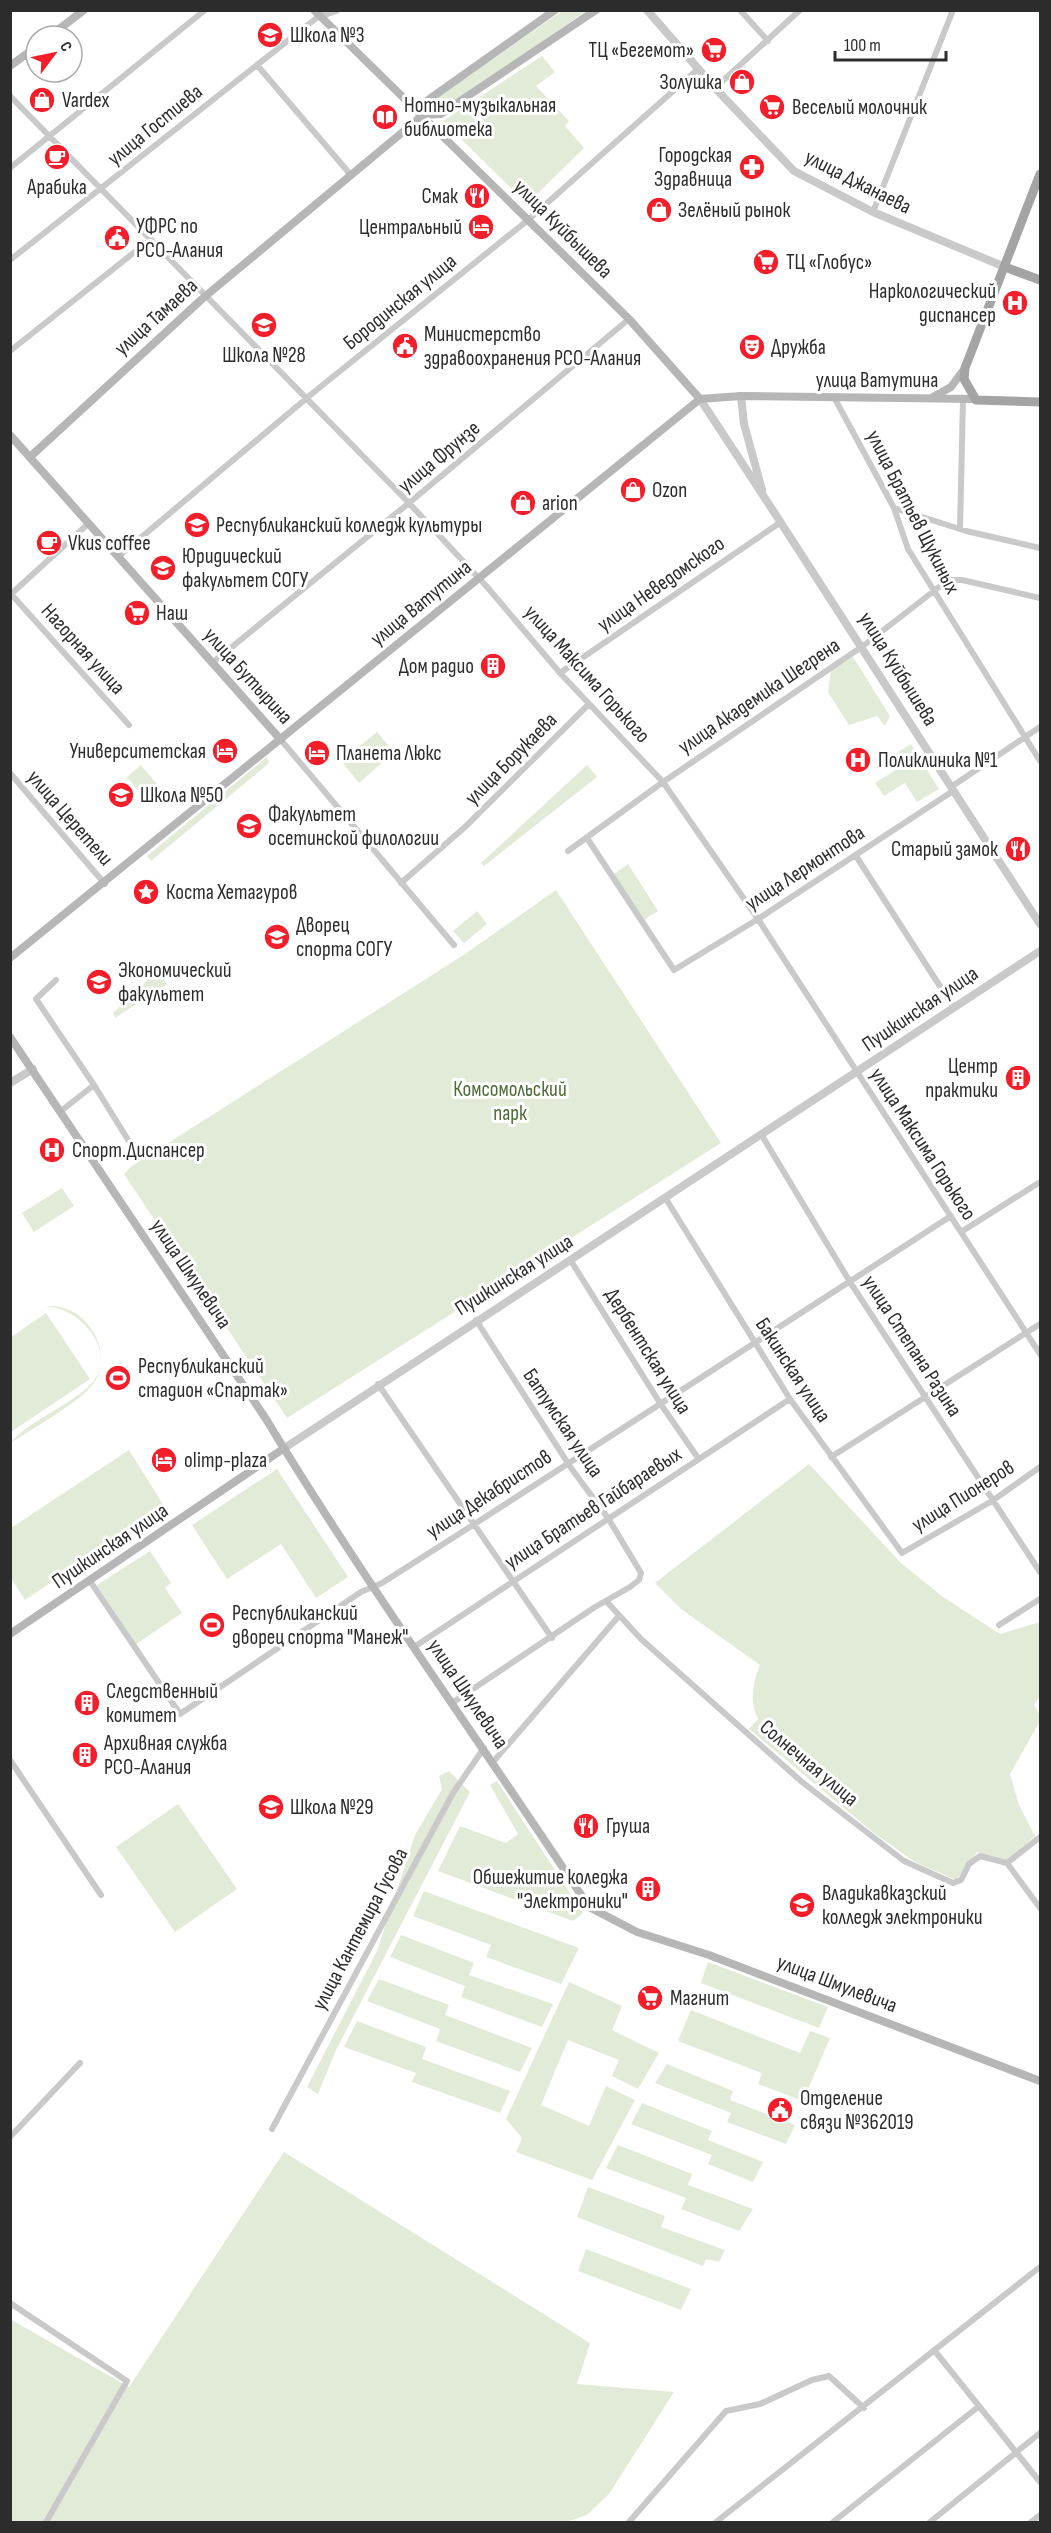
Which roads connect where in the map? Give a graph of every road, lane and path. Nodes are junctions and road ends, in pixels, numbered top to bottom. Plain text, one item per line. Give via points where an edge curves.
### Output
1 (84, 10) edge
2 (205, 10) edge
3 (336, 10) edge
4 (555, 10) edge
5 (596, 10) edge
6 (647, 10) edge
7 (740, 10) edge
8 (800, 10) edge
9 (953, 10) edge
10 (317, 13) edge
11 (66, 24) edge
12 (768, 41) junction
13 (24, 56) edge
14 (257, 64) junction
15 (10, 66) edge
16 (698, 69) junction
17 (715, 88) junction
18 (10, 96) edge
19 (422, 115) junction
20 (51, 137) junction
21 (10, 168) edge
22 (350, 174) junction
23 (1041, 174) edge
24 (101, 189) junction
25 (873, 212) junction
26 (528, 220) junction
27 (151, 239) junction
28 (10, 260) edge
29 (1005, 267) junction
30 (1041, 280) edge
31 (206, 296) junction
32 (629, 319) junction
33 (10, 351) edge
34 (965, 368) junction
35 (741, 396) junction
36 (931, 398) junction
37 (700, 399) junction
38 (835, 399) junction
39 (963, 399) junction
40 (976, 399) junction
41 (306, 400) junction
42 (1041, 402) edge
43 (10, 435) edge
44 (30, 457) junction
45 (764, 494) junction
46 (409, 504) junction
47 (894, 508) junction
48 (781, 522) junction
49 (89, 523) junction
50 (960, 529) junction
51 (1041, 548) edge
52 (119, 556) junction
53 (480, 579) junction
54 (933, 593) junction
55 (11, 595) edge
56 (1041, 598) edge
57 (863, 646) junction
58 (213, 663) junction
59 (560, 673) junction
60 (589, 704) junction
61 (129, 726) dead end
62 (1041, 727) edge
63 (1025, 736) junction
64 (281, 740) junction
65 (1041, 761) edge
66 (10, 773) edge
67 (663, 782) junction
68 (952, 789) junction
69 (587, 838) junction
70 (568, 851) dead end
71 (856, 856) junction
72 (401, 883) junction
73 (105, 884) junction
74 (758, 919) junction
75 (1041, 924) edge
76 (454, 945) dead end
77 (1041, 951) edge
78 (10, 958) edge
79 (56, 980) dead end
80 (954, 1008) junction
81 (10, 1037) edge
82 (33, 1069) junction
83 (856, 1073) junction
84 (10, 1083) edge
85 (94, 1085) junction
86 (61, 1111) junction
87 (761, 1134) junction
88 (135, 1151) dead end
89 (1041, 1182) edge
90 (666, 1199) junction
91 (951, 1216) junction
92 (961, 1232) junction
93 (571, 1261) junction
94 (850, 1282) junction
95 (476, 1320) junction
96 (1041, 1324) edge
97 (1027, 1332) junction
98 (755, 1341) junction
99 (1041, 1354) edge
100 (378, 1384) junction
101 (926, 1397) junction
102 (790, 1399) junction
103 (660, 1403) junction
104 (283, 1449) junction
105 (831, 1457) junction
106 (698, 1458) junction
107 (568, 1462) junction
108 (1041, 1467) edge
109 (992, 1500) junction
110 (608, 1518) junction
111 (473, 1525) junction
112 (902, 1553) joint
113 (1041, 1572) edge
114 (512, 1580) junction
115 (90, 1581) junction
116 (373, 1588) junction
117 (1041, 1599) edge
118 (607, 1602) junction
119 (618, 1617) junction
120 (999, 1625) dead end
121 (10, 1634) edge
122 (552, 1638) junction
123 (414, 1647) junction
124 (452, 1703) junction
125 (484, 1749) junction
126 (10, 1760) edge
127 (493, 1762) junction
128 (1041, 1837) edge
129 (1007, 1863) junction
130 (102, 1895) dead end
131 (1041, 1908) edge
132 (80, 2063) dead end
133 (1041, 2081) edge
134 (272, 2129) dead end
135 (10, 2137) edge
136 (1041, 2267) edge
137 (10, 2303) edge
138 (934, 2350) junction
139 (978, 2407) junction
140 (864, 2408) junction
141 (1041, 2433) edge
142 (1016, 2453) junction
143 (1041, 2482) edge
144 (1041, 2515) edge
145 (46, 2523) edge
146 (629, 2523) edge
147 (716, 2523) edge
148 (833, 2523) edge
149 (930, 2523) edge
150 (1031, 2523) edge

1 - 11 main road
2 - 20 street
3 - 10 street
4 - 19 main road, улица Тамаева via 428,100
5 - 19 main road, улица Тамаева via 441,114
6 - 16 street, улица Джанаева
7 - 12 street
8 - 12 street
9 - 25 street
10 - 14 street, улица Гостиева
10 - 19 main road, улица Куйбышева
12 - 17 street
13 - 15 main road
14 - 22 street
14 - 24 street, улица Гостиева
16 - 17 street, улица Джанаева
16 - 26 street, Бородинская улица
17 - 25 street, улица Джанаева via 794,171
18 - 20 street, улица Максима Горького
19 - 22 main road, улица Тамаева
19 - 26 main road, улица Куйбышева
20 - 21 street
20 - 24 street, улица Максима Горького
22 - 31 main road, улица Тамаева
23 - 29 main road
24 - 27 street, улица Максима Горького
24 - 28 street, улица Гостиева
25 - 29 street, улица Джанаева
26 - 32 main road, улица Куйбышева
26 - 41 street, Бородинская улица
27 - 31 street, улица Максима Горького
27 - 33 street
29 - 30 main road, улица Джанаева
29 - 34 main road
31 - 41 street, улица Максима Горького
31 - 44 main road, улица Тамаева
32 - 37 main road, улица Куйбышева
32 - 46 street, улица Фрунзе
34 - 36 main road via 951,387
34 - 40 main road via 964,379
35 - 37 main road, улица Ватутина
35 - 38 main road, улица Ватутина
35 - 45 street, улица Куйбышева via 744,424
36 - 38 main road, улица Ватутина
36 - 39 main road, улица Ватутина
37 - 45 street, улица Куйбышева
37 - 53 main road, улица Ватутина
38 - 47 street, улица Братьев Щукиных
39 - 40 main road, улица Ватутина
39 - 50 street
40 - 42 main road, улица Ватутина
41 - 46 street, улица Максима Горького
41 - 52 street, Бородинская улица
43 - 44 main road, улица Бутырина
44 - 49 main road, улица Бутырина
45 - 48 street, улица Куйбышева
46 - 53 street, улица Максима Горького
46 - 58 street, улица Фрунзе
47 - 50 street
47 - 54 street, улица Братьев Щукиных via 908,549
48 - 57 street, улица Куйбышева
48 - 59 street, улица Неведомского
49 - 52 main road, улица Бутырина
49 - 55 street
50 - 51 street
52 - 58 main road, улица Бутырина
53 - 59 street, улица Максима Горького
53 - 64 main road, улица Ватутина
54 - 56 street, улица Академика Шегрена via 948,580 962,580
54 - 57 street, улица Академика Шегрена
54 - 63 street, улица Братьев Щукиных
55 - 61 street, Нагорная улица
57 - 67 street, улица Академика Шегрена
57 - 68 street, улица Куйбышева
58 - 64 main road, улица Бутырина
59 - 60 street, улица Максима Горького
60 - 67 street, улица Максима Горького
60 - 72 street, улица Борукаева via 465,827
62 - 63 street, улица Лермонтова
63 - 65 street, улица Братьев Щукиных
63 - 68 street, улица Лермонтова
64 - 72 street, улица Бутырина
64 - 73 main road, улица Ватутина
66 - 73 street, улица Церетели
67 - 69 street, улица Академика Шегрена
67 - 74 street, улица Максима Горького
68 - 71 street, улица Лермонтова
68 - 75 street, улица Куйбышева
69 - 70 street, улица Академика Шегрена
69 - 74 street, улица Лермонтова via 674,970
71 - 74 street, улица Лермонтова
71 - 80 street
72 - 76 street, улица Бутырина
73 - 78 main road, улица Ватутина
74 - 83 street, улица Максима Горького
77 - 80 street, Пушкинская улица
79 - 85 street via 36,999
80 - 83 street, Пушкинская улица
81 - 82 main road, улица Шмулевича
82 - 84 street
82 - 86 main road, улица Шмулевича
83 - 87 street, Пушкинская улица
83 - 91 street, улица Максима Горького
85 - 86 street
85 - 88 street
86 - 104 main road, улица Шмулевича
87 - 90 street, Пушкинская улица
87 - 94 street, улица Степана Разина
89 - 92 street
90 - 93 street, Пушкинская улица
90 - 98 street, Бакинская улица
91 - 92 street, улица Максима Горького
91 - 94 street, улица Декабристов
92 - 97 street, улица Максима Горького
93 - 95 street, Пушкинская улица
93 - 103 street, Дербентская улица
94 - 98 street, улица Декабристов
94 - 101 street, улица Степана Разина
95 - 100 street, Пушкинская улица
95 - 107 street, Батумская улица
96 - 97 street
97 - 99 street, улица Максима Горького
97 - 101 street
98 - 102 street, Бакинская улица
98 - 103 street, улица Декабристов
100 - 104 street, Пушкинская улица
100 - 111 street
101 - 105 street
101 - 109 street, улица Степана Разина
102 - 105 street, Бакинская улица
102 - 106 street, улица Братьев Гайбараевых
103 - 106 street, Дербентская улица
103 - 107 street, улица Декабристов
104 - 115 main road, Пушкинская улица
104 - 116 main road, улица Шмулевича
105 - 112 street, Бакинская улица
106 - 110 street, улица Братьев Гайбараевых
107 - 110 street, Батумская улица
107 - 111 street, улица Декабристов
108 - 109 street, улица Пионеров
109 - 112 street, улица Пионеров
109 - 113 street, улица Степана Разина
110 - 114 street, улица Братьев Гайбараевых
110 - 118 street, Батумская улица via 641,1574 639,1580
111 - 114 street
111 - 116 street, улица Декабристов
114 - 122 street
114 - 123 street, улица Братьев Гайбараевых
115 - 116 street, улица Декабристов via 180,1714 361,1592
115 - 121 main road, Пушкинская улица
116 - 123 main road, улица Шмулевича
117 - 120 street
118 - 119 street, Солнечная улица
118 - 122 street
119 - 127 street
119 - 129 street, Солнечная улица via 802,1782 904,1861 953,1883 961,1880 969,1864 980,1856
122 - 124 street
123 - 124 main road, улица Шмулевича
124 - 125 main road, улица Шмулевича
125 - 127 main road, улица Шмулевича
125 - 134 street, улица Кантемира Гусова via 453,1792
126 - 130 street
127 - 133 main road, улица Шмулевича via 589,1907 598,1914 637,1932 709,1955
128 - 129 street
129 - 131 street
132 - 135 street
136 - 138 street
137 - 145 street via 127,2381
138 - 139 street
138 - 140 street
139 - 142 street
139 - 148 street
140 - 146 street via 829,2376 726,2412
140 - 147 street
141 - 142 street
142 - 143 street
142 - 149 street
144 - 150 street

